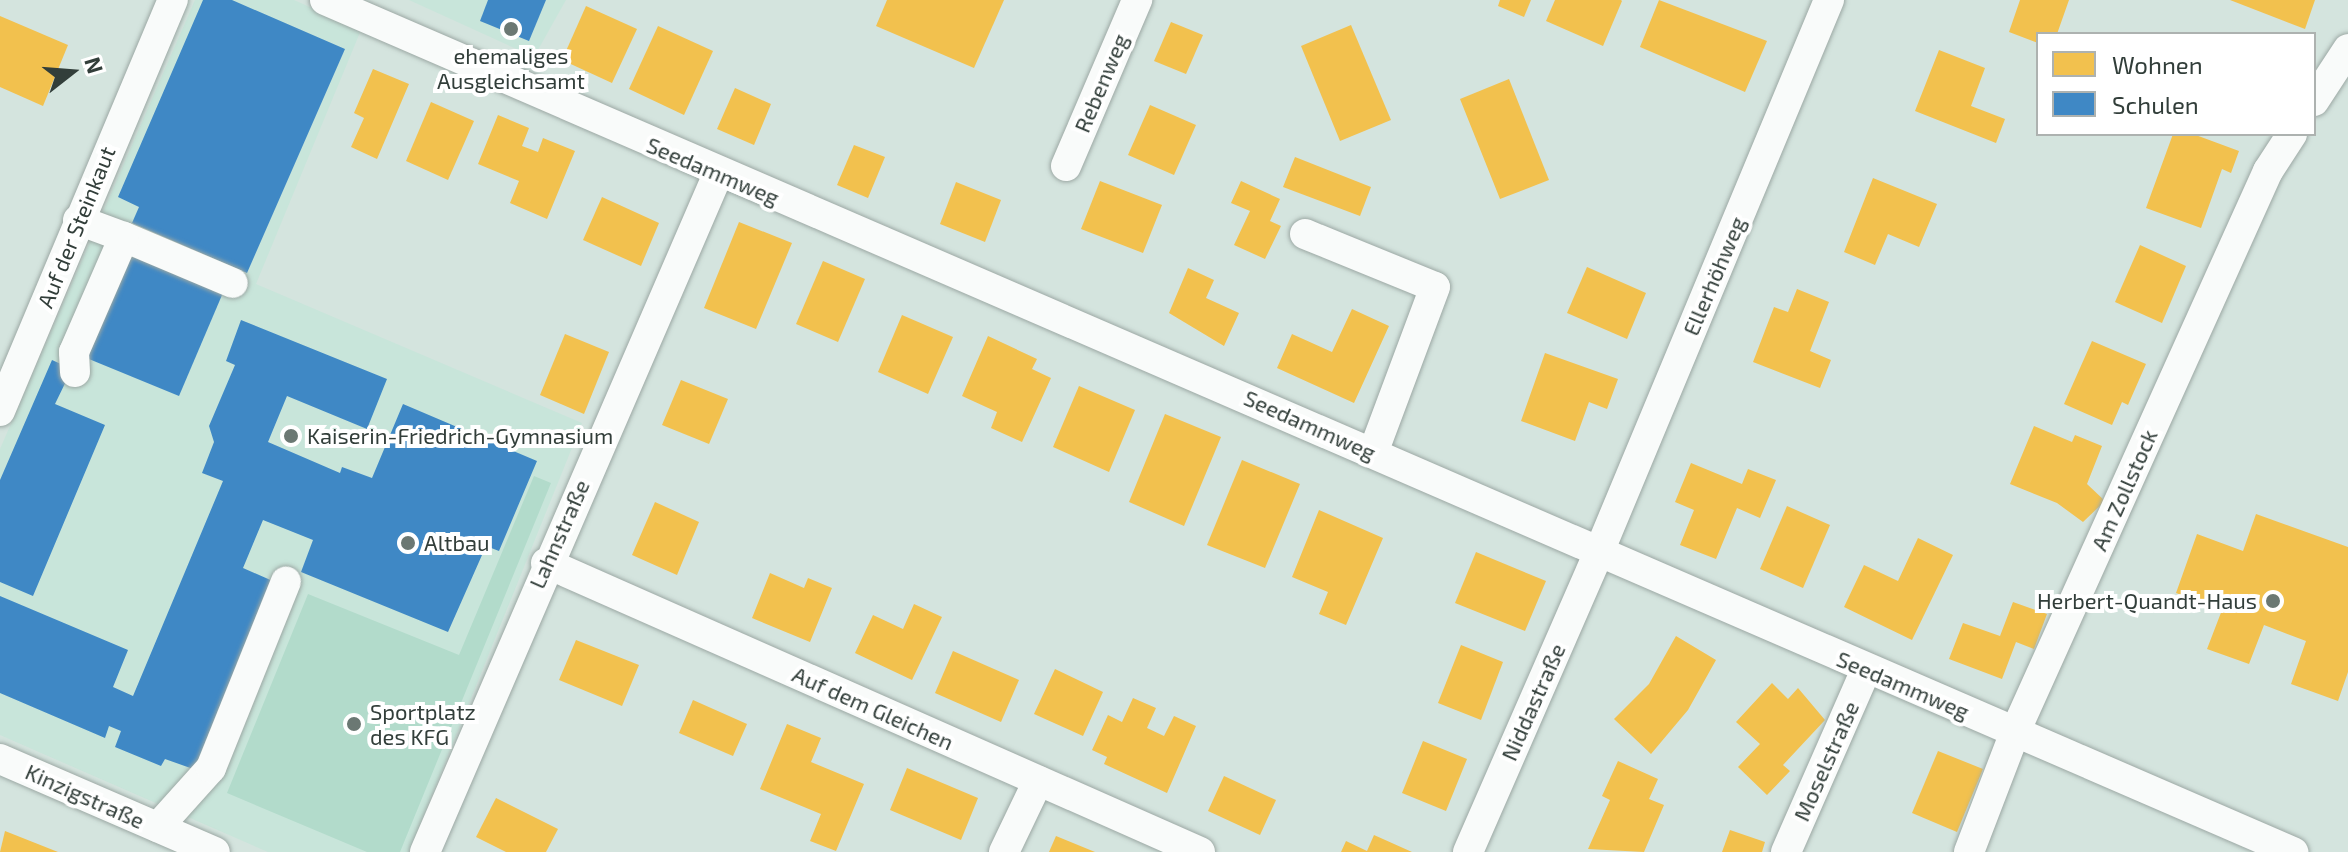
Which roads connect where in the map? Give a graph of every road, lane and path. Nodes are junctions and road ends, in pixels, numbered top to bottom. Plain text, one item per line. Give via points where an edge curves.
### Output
1 (173, 0) edge
2 (325, 0) edge
3 (1137, 0) edge
4 (1819, 2) edge
5 (2348, 49) edge
6 (2316, 98) edge
7 (2291, 136) edge
8 (1066, 166) dead end
9 (718, 174) junction
10 (78, 220) junction
11 (1305, 234) dead end
12 (124, 237) junction
13 (233, 283) dead end
14 (75, 372) dead end
15 (0, 411) edge
16 (1373, 453) junction
17 (1599, 552) junction
18 (546, 563) junction
19 (286, 581) dead end
20 (1866, 670) junction
21 (2015, 732) junction
22 (0, 759) edge
23 (1038, 781) junction
24 (158, 827) junction
25 (215, 852) edge
26 (425, 852) edge
27 (1004, 852) edge
28 (1200, 852) edge
29 (1468, 852) edge
30 (1786, 852) edge
31 (1969, 852) edge
32 (2293, 852) edge

1 - 10 street, Auf der Steinkaut
2 - 9 street, Seedammweg
3 - 8 street, Rebenweg
4 - 17 street, Ellerhöhweg
5 - 6 street
7 - 21 street, Am Zollstock via 2268,171
9 - 16 street, Seedammweg
9 - 18 street, Lahnstraße
10 - 12 street
10 - 15 street, Auf der Steinkaut
11 - 16 street via 1435,287
12 - 13 street
12 - 14 street via 74,352
16 - 17 street, Seedammweg
17 - 20 street, Seedammweg
17 - 29 street, Niddastraße
18 - 23 street, Auf dem Gleichen
18 - 26 street, Lahnstraße
19 - 24 street via 211,768
20 - 21 street, Seedammweg
20 - 30 street, Moselstraße
21 - 31 street, Am Zollstock
21 - 32 street, Seedammweg
22 - 24 street, Kinzigstraße
23 - 27 street
23 - 28 street, Auf dem Gleichen
24 - 25 street, Kinzigstraße

